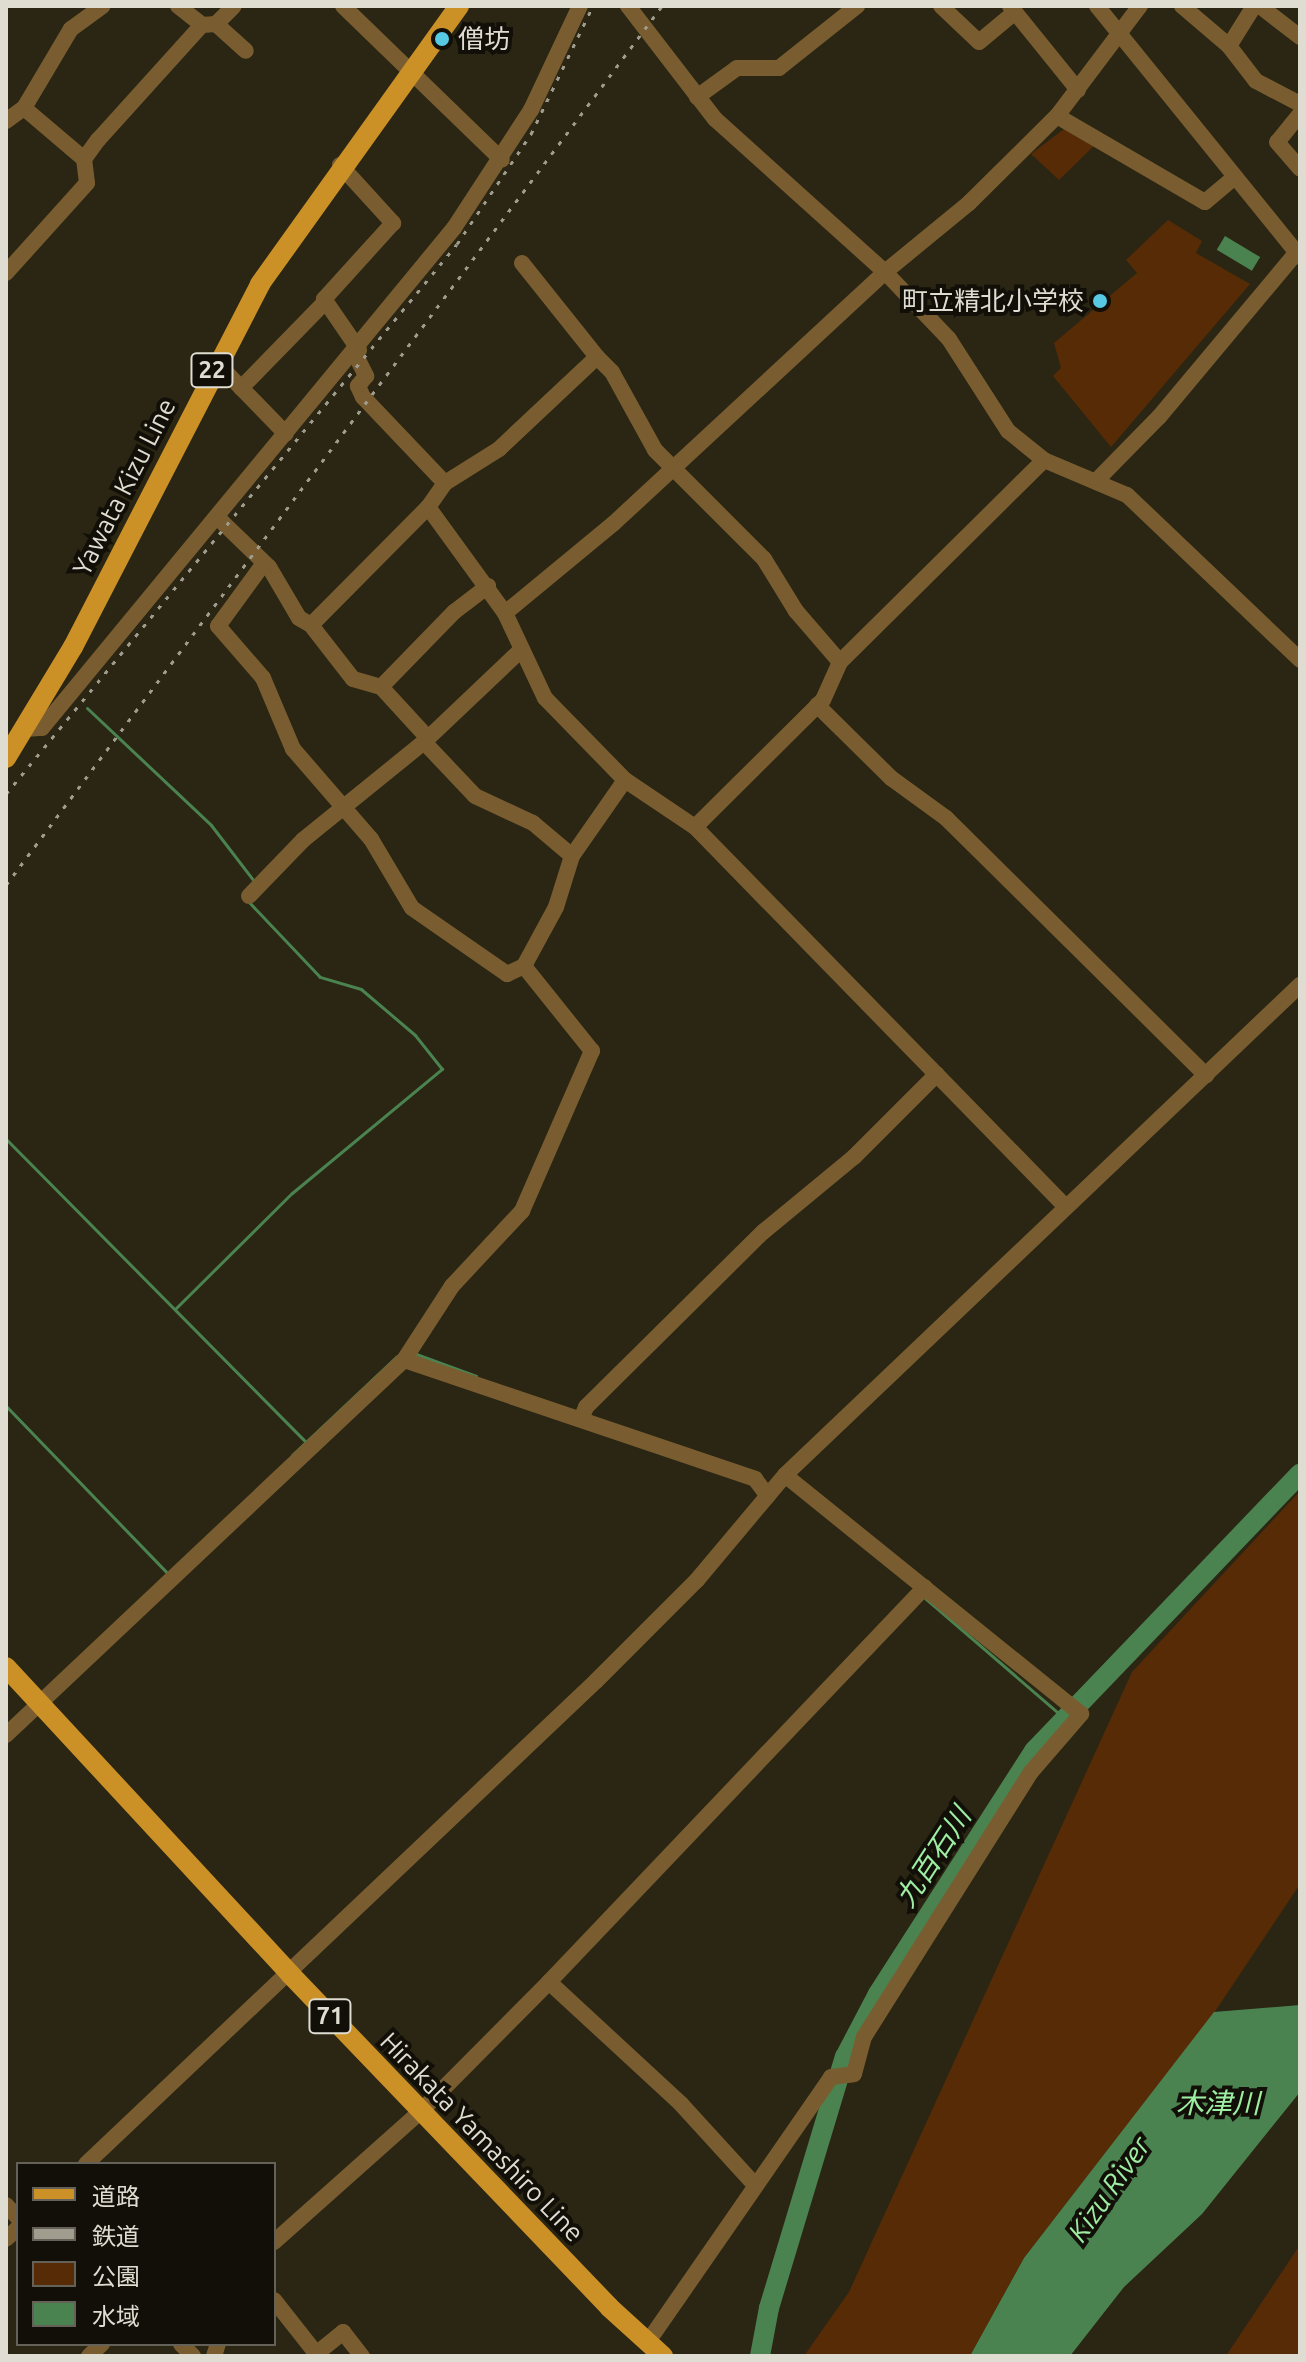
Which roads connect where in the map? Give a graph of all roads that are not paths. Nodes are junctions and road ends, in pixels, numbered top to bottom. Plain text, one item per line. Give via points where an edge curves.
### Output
1 (103, 6) edge
2 (178, 6) edge
3 (234, 6) edge
4 (343, 6) edge
5 (459, 6) edge
6 (580, 6) edge
7 (628, 6) edge
8 (857, 6) edge
9 (941, 6) edge
10 (1097, 6) edge
11 (1140, 6) edge
12 (1182, 6) edge
13 (1257, 6) edge
14 (1012, 9) edge
15 (209, 24) junction
16 (1119, 34) junction
17 (1300, 37) edge
18 (1229, 46) junction
19 (246, 51) dead end
20 (409, 72) junction
21 (1078, 90) junction
22 (697, 97) junction
23 (1300, 104) edge
24 (24, 108) junction
25 (1300, 114) edge
26 (1057, 116) junction
27 (6, 121) edge
28 (84, 159) junction
29 (502, 160) junction
30 (340, 165) junction
31 (1300, 168) edge
32 (1235, 177) junction
33 (1298, 255) edge
34 (522, 263) dead end
35 (885, 272) junction
36 (6, 273) edge
37 (324, 303) junction
38 (357, 352) junction
39 (597, 357) junction
40 (216, 362) junction
41 (241, 388) junction
42 (286, 434) junction
43 (1044, 460) junction
44 (674, 465) junction
45 (1098, 479) junction
46 (445, 483) junction
47 (428, 507) junction
48 (217, 517) junction
49 (264, 563) junction
50 (488, 586) junction
51 (505, 613) junction
52 (311, 625) junction
53 (520, 651) junction
54 (1300, 660) edge
55 (840, 662) junction
56 (381, 687) junction
57 (817, 705) junction
58 (26, 729) junction
59 (426, 740) junction
60 (6, 758) edge
61 (625, 780) junction
62 (344, 806) junction
63 (695, 827) junction
64 (572, 856) junction
65 (249, 896) dead end
66 (524, 966) junction
67 (1300, 985) edge
68 (937, 1074) junction
69 (1206, 1075) junction
70 (1066, 1207) junction
71 (404, 1360) junction
72 (581, 1419) junction
73 (785, 1475) junction
74 (768, 1496) junction
75 (921, 1591) junction
76 (6, 1667) edge
77 (40, 1704) junction
78 (6, 1735) edge
79 (290, 1974) junction
80 (549, 1982) junction
81 (421, 2111) junction
82 (88, 2162) edge
83 (754, 2184) junction
84 (276, 2240) edge
85 (276, 2303) edge
86 (654, 2333) dead end
87 (317, 2355) edge
88 (362, 2356) edge
89 (663, 2356) edge

1 - 24 street via 71,29
2 - 15 street
3 - 15 street
4 - 20 street
5 - 20 main road, Yawata Kizu Line / 22
6 - 29 street
7 - 22 street
8 - 22 street via 779,68 737,68
9 - 14 street via 979,42
10 - 16 street
11 - 16 street
12 - 18 street
13 - 17 street
13 - 18 street
14 - 21 street
15 - 19 street
15 - 28 street
16 - 21 street
16 - 32 street
18 - 23 street via 1263,87
20 - 29 street
20 - 30 main road, Yawata Kizu Line / 22
21 - 26 street
22 - 35 street
24 - 27 street
24 - 28 street
25 - 31 street via 1277,142
26 - 32 street via 1205,202
26 - 35 street via 969,203
28 - 36 street via 87,183
29 - 38 street
30 - 37 street via 393,223
30 - 40 main road, Yawata Kizu Line / 22
32 - 33 street
33 - 45 street via 1159,417
34 - 39 street
35 - 43 street via 949,339 1008,431
35 - 44 street
37 - 38 street
37 - 41 street
38 - 42 street
38 - 46 street via 366,376 358,386 363,397
39 - 44 street via 621,387 639,429
39 - 46 street via 499,449
40 - 41 street
40 - 58 main road, Yawata Kizu Line / 22
41 - 42 street
42 - 48 street
43 - 45 street
43 - 55 street
44 - 51 street
44 - 55 street via 764,559 796,611
45 - 54 street via 1136,503
46 - 47 street
47 - 50 street
47 - 52 street
48 - 49 street
48 - 58 street via 42,728
49 - 52 street via 299,618
49 - 62 street via 218,626 263,678 293,749
50 - 51 street
50 - 56 street via 454,612
51 - 53 street
52 - 56 street via 353,679
53 - 59 street
53 - 61 street via 560,718
55 - 57 street
56 - 59 street
57 - 63 street
57 - 69 street via 891,778 946,818
58 - 60 main road, Yawata Kizu Line / 22
59 - 62 street
59 - 64 street via 475,796 533,823
61 - 63 street
61 - 64 street
62 - 65 street
62 - 66 street via 412,908 507,974
63 - 68 street
64 - 66 street via 556,907
66 - 71 street via 592,1051 522,1211 452,1286
67 - 69 street
68 - 70 street
68 - 72 street via 854,1157 763,1232 586,1407
69 - 70 street
70 - 73 street
71 - 72 street
71 - 77 street
72 - 74 street via 755,1479
73 - 74 street
73 - 75 street
74 - 79 street via 686,1591
75 - 80 street
75 - 83 street via 1081,1714 1045,1753 988,1840 864,2037 854,2074 831,2077
76 - 77 main road, Hirakata Yamashiro Line / 71
77 - 78 street
77 - 79 main road, Hirakata Yamashiro Line / 71
79 - 81 main road, Hirakata Yamashiro Line / 71
79 - 82 street
80 - 81 street
80 - 83 street via 681,2104
81 - 84 street
81 - 89 main road, Hirakata Yamashiro Line / 71
83 - 86 street
85 - 87 street
87 - 88 street via 343,2332

